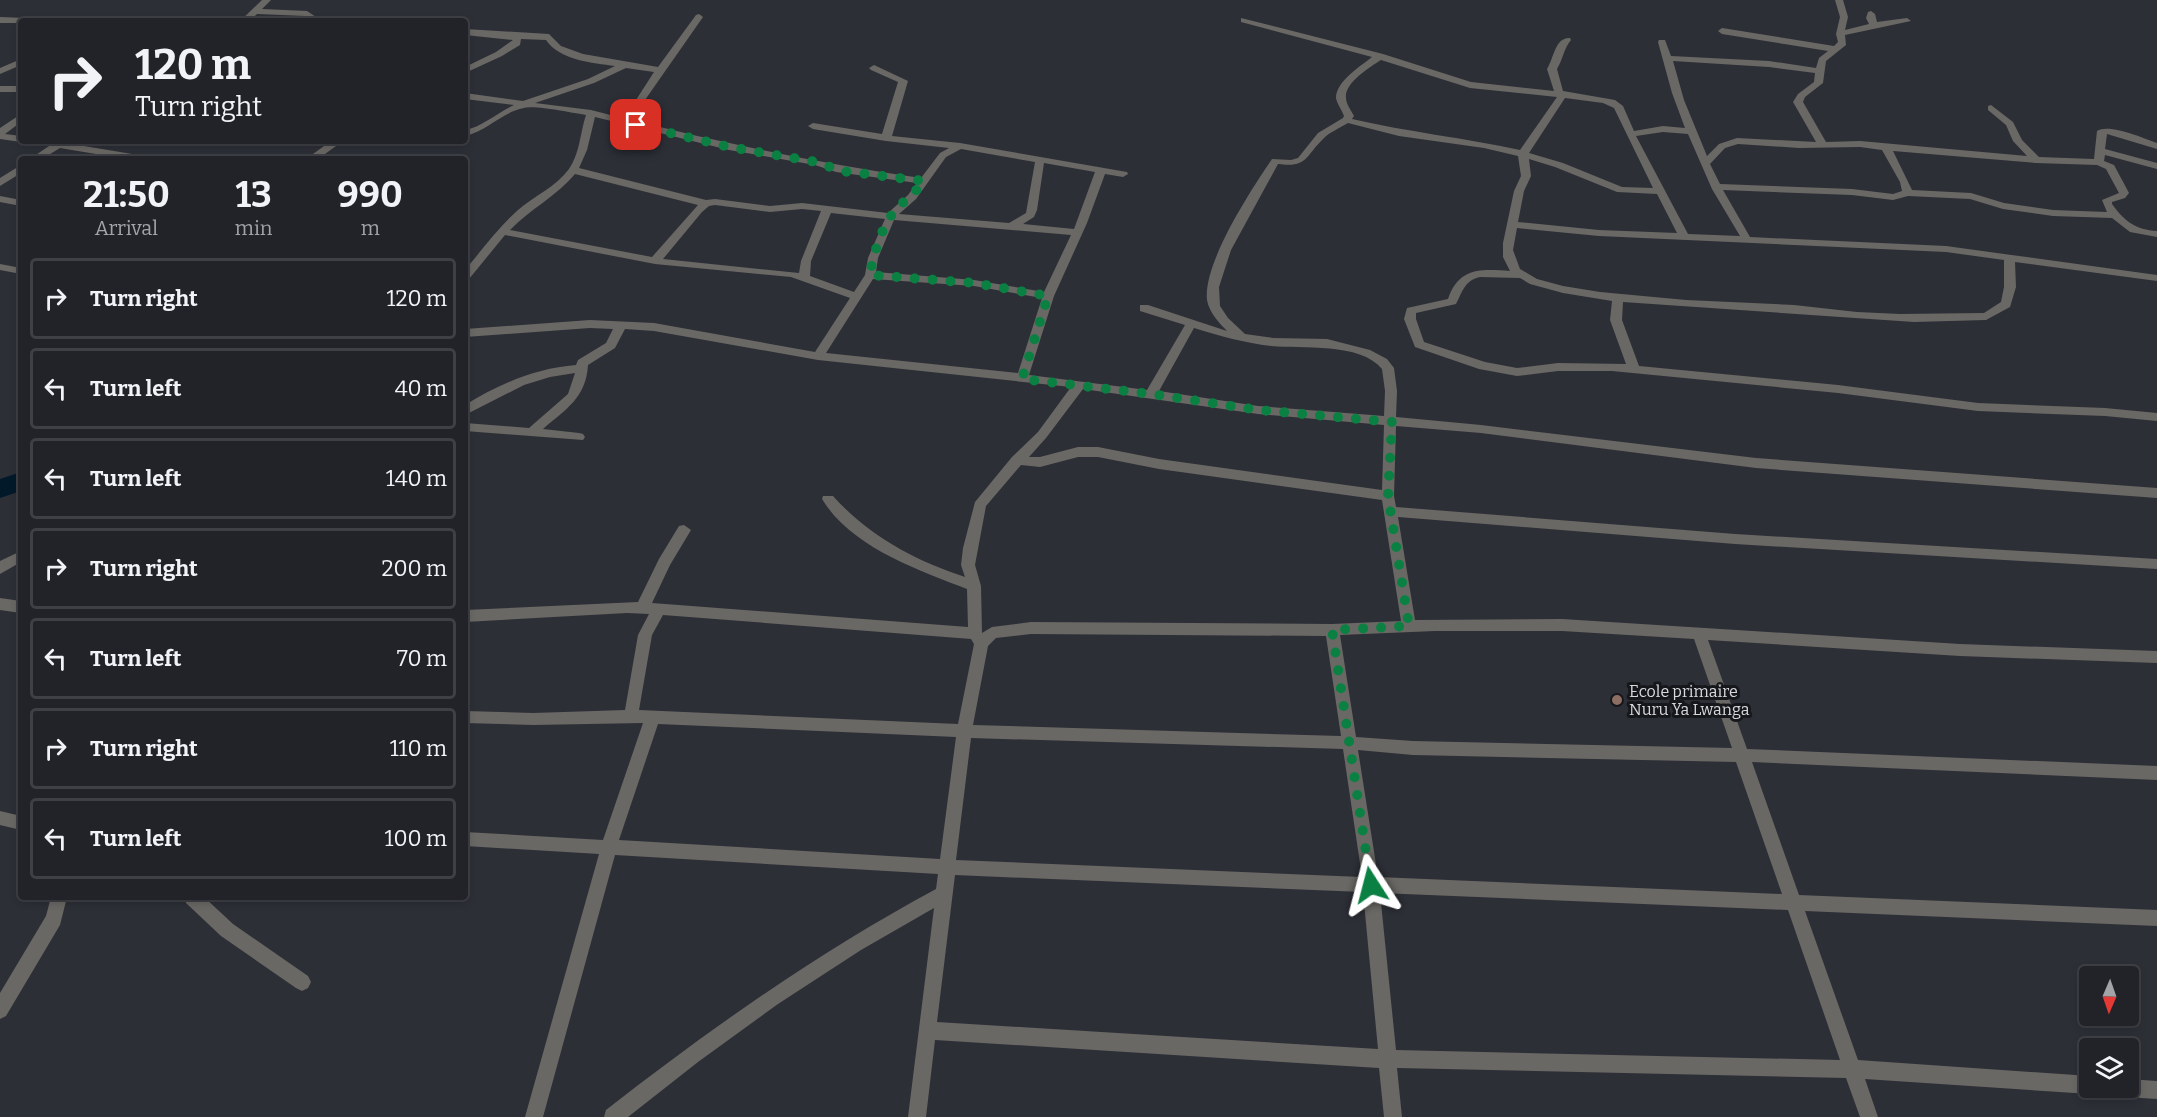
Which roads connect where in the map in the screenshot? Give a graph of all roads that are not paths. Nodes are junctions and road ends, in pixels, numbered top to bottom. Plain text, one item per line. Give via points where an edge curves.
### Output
1 (267, 0) edge
2 (1839, 0) edge
3 (255, 11) junction
4 (1871, 14) dead end
5 (699, 17) dead end
6 (247, 18) edge
7 (314, 18) edge
8 (0, 20) edge
9 (1244, 20) dead end
10 (18, 21) edge
11 (1907, 21) dead end
12 (1874, 25) junction
13 (1722, 31) dead end
14 (468, 32) edge
15 (1840, 34) junction
16 (512, 36) junction
17 (1567, 40) dead end
18 (1662, 42) dead end
19 (1835, 49) junction
20 (1380, 56) junction
21 (1668, 58) junction
22 (18, 63) edge
23 (625, 65) junction
24 (874, 68) dead end
25 (468, 69) edge
26 (661, 70) junction
27 (0, 71) edge
28 (1820, 71) junction
29 (0, 89) edge
30 (18, 89) edge
31 (1563, 95) junction
32 (468, 96) edge
33 (527, 103) junction
34 (1991, 108) dead end
35 (591, 113) junction
36 (18, 120) edge
37 (1347, 120) junction
38 (624, 121) junction
39 (813, 126) dead end
40 (468, 132) edge
41 (1693, 132) junction
42 (1630, 134) junction
43 (0, 135) edge
44 (18, 138) edge
45 (886, 138) junction
46 (59, 144) edge
47 (66, 144) edge
48 (334, 144) edge
49 (1822, 144) junction
50 (960, 146) junction
51 (2157, 146) edge
52 (1886, 148) junction
53 (1523, 154) junction
54 (40, 156) edge
55 (128, 156) edge
56 (316, 156) edge
57 (2100, 156) junction
58 (1040, 159) junction
59 (2036, 160) junction
60 (1706, 163) junction
61 (2157, 166) edge
62 (18, 170) edge
63 (573, 170) junction
64 (1101, 170) junction
65 (1123, 174) dead end
66 (924, 181) junction
67 (0, 183) edge
68 (1717, 188) junction
69 (1662, 191) junction
70 (1908, 193) junction
71 (0, 199) edge
72 (18, 202) edge
73 (706, 203) junction
74 (826, 210) junction
75 (2114, 215) junction
76 (891, 216) junction
77 (1513, 225) junction
78 (1011, 226) junction
79 (503, 232) junction
80 (1077, 232) junction
81 (2157, 234) edge
82 (1683, 235) junction
83 (1746, 238) junction
84 (2009, 256) junction
85 (655, 261) junction
86 (0, 267) edge
87 (18, 270) edge
88 (468, 273) edge
89 (870, 275) junction
90 (1521, 276) junction
91 (804, 278) junction
92 (2157, 278) edge
93 (1048, 296) junction
94 (855, 297) junction
95 (1618, 298) junction
96 (1144, 308) dead end
97 (1191, 324) junction
98 (621, 326) junction
99 (468, 333) edge
100 (1243, 339) junction
101 (818, 356) junction
102 (580, 369) junction
103 (1634, 369) junction
104 (1022, 379) junction
105 (1080, 384) junction
106 (1151, 394) junction
107 (468, 409) edge
108 (2157, 417) edge
109 (1392, 422) junction
110 (468, 427) edge
111 (531, 433) junction
112 (579, 437) dead end
113 (1016, 460) junction
114 (2157, 493) edge
115 (1388, 496) junction
116 (828, 499) dead end
117 (1391, 512) junction
118 (684, 530) dead end
119 (18, 557) edge
120 (2157, 564) edge
121 (0, 569) edge
122 (974, 586) junction
123 (0, 604) edge
124 (18, 607) edge
125 (642, 609) junction
126 (658, 610) junction
127 (468, 616) edge
128 (1409, 626) junction
129 (1332, 630) junction
130 (1699, 634) junction
131 (978, 638) junction
132 (2157, 657) edge
133 (631, 716) junction
134 (468, 717) edge
135 (653, 717) junction
136 (964, 731) junction
137 (1349, 743) junction
138 (1741, 755) junction
139 (2157, 773) edge
140 (0, 818) edge
141 (18, 822) edge
142 (468, 839) edge
143 (609, 847) junction
144 (946, 867) junction
145 (1371, 885) junction
146 (942, 895) junction
147 (58, 900) edge
148 (195, 900) edge
149 (1795, 902) junction
150 (2157, 918) edge
151 (302, 982) dead end
152 (6, 989) edge
153 (0, 1010) edge
154 (927, 1030) junction
155 (1387, 1059) junction
156 (1853, 1069) junction
157 (2079, 1084) edge
158 (2139, 1089) edge
159 (2157, 1090) edge
160 (534, 1117) edge
161 (613, 1117) edge
162 (917, 1117) edge
163 (1393, 1117) edge
164 (1869, 1117) edge

1 - 3 street
2 - 15 street via 1844,17
3 - 6 street
3 - 7 street via 308,14
4 - 12 street
5 - 26 street
8 - 10 street
9 - 20 street
11 - 12 street
12 - 15 street
13 - 19 street
14 - 16 street
15 - 19 street via 1843,43
16 - 23 street via 549,37 559,49
16 - 25 street via 518,39 517,43
17 - 31 street via 1552,69
18 - 21 street
19 - 28 street via 1822,60
20 - 31 street via 1470,85
20 - 37 street via 1343,89 1341,98
21 - 28 street
21 - 41 street
22 - 27 street
23 - 26 street
23 - 33 street
24 - 45 street via 903,81
26 - 38 street
28 - 49 street via 1818,83 1798,102
29 - 30 street
31 - 42 street via 1599,98 1616,104
31 - 53 street
32 - 33 street
33 - 35 street
33 - 40 street
34 - 59 street via 2010,124 2018,141
35 - 38 street
35 - 63 street via 584,146
36 - 43 street
37 - 53 street
37 - 100 street via 1321,135 1301,160 1275,161 1226,250 1213,285 1213,301 1225,322
38 - 66 street via 729,147 816,162 841,171
39 - 45 street
41 - 42 street via 1663,129
41 - 60 street
42 - 69 street
43 - 44 street
45 - 50 street
46 - 54 street
47 - 55 street
48 - 56 street
49 - 52 street
49 - 60 street via 1728,143
50 - 58 street
50 - 66 street via 943,155
51 - 57 street via 2105,130
52 - 59 street
52 - 70 street
53 - 69 street via 1621,190
53 - 77 street via 1526,176 1517,190
57 - 59 street
57 - 61 street
57 - 75 street via 2124,193 2107,200
58 - 64 street
58 - 78 street via 1032,210
60 - 68 street
62 - 67 street
63 - 73 street
63 - 79 street
64 - 65 street
64 - 80 street
66 - 76 street
68 - 70 street via 1893,197
68 - 83 street
69 - 82 street
70 - 75 street via 1971,196 1996,205 2053,213
71 - 72 street
73 - 74 street
73 - 85 street
74 - 76 street
74 - 91 street via 806,261
75 - 81 street via 2123,226
76 - 78 street
76 - 89 street
77 - 82 street
77 - 90 street via 1507,245 1514,269
78 - 80 street
79 - 85 street
79 - 88 street
80 - 93 street
82 - 83 street
83 - 84 street
84 - 92 street
84 - 95 street via 2006,304 1986,316 1883,317
85 - 91 street via 781,272
86 - 87 street
89 - 93 street via 974,283
89 - 94 street
90 - 95 street
90 - 103 street via 1491,273 1466,278 1460,282 1452,301 1411,311 1419,344 1504,371 1573,366
91 - 94 street
93 - 104 street
94 - 101 street
95 - 103 street via 1616,320
96 - 97 street
97 - 100 street
97 - 106 street
98 - 99 street via 590,324
98 - 101 street via 654,327
98 - 102 street via 611,345 588,358
100 - 109 street via 1327,343 1376,356 1388,368
101 - 104 street
102 - 107 street via 542,374
102 - 111 street via 581,379 573,396
103 - 108 street via 1978,407
104 - 105 street
105 - 106 street
105 - 113 street via 1042,435
106 - 109 street via 1258,410
109 - 114 street via 1481,429 1756,463
109 - 115 street
110 - 111 street
111 - 112 street
113 - 115 street via 1040,462 1098,452
113 - 122 street via 980,505 968,565
115 - 117 street
116 - 122 street via 841,515 896,554
117 - 120 street via 1725,538
117 - 128 street
118 - 125 street
119 - 121 street
122 - 131 street
123 - 124 street
125 - 126 street
125 - 127 street via 590,608
126 - 131 street
126 - 133 street via 645,635
128 - 129 street
128 - 130 street via 1562,625
129 - 131 street via 1031,628
129 - 137 street
130 - 132 street
130 - 138 street
131 - 136 street
133 - 134 street
133 - 135 street
135 - 136 street
135 - 143 street
136 - 137 street
136 - 144 street
137 - 138 street via 1413,748
137 - 145 street
138 - 139 street
138 - 149 street
140 - 141 street
142 - 143 street
143 - 144 street
143 - 160 street
144 - 145 street
144 - 146 street
145 - 149 street
145 - 155 street
146 - 154 street
146 - 161 street via 772,997
147 - 152 street via 54,919
148 - 151 street via 227,930
149 - 150 street
149 - 156 street
152 - 153 street
154 - 155 street
154 - 162 street
155 - 156 street
155 - 163 street
156 - 157 street
156 - 164 street
158 - 159 street

